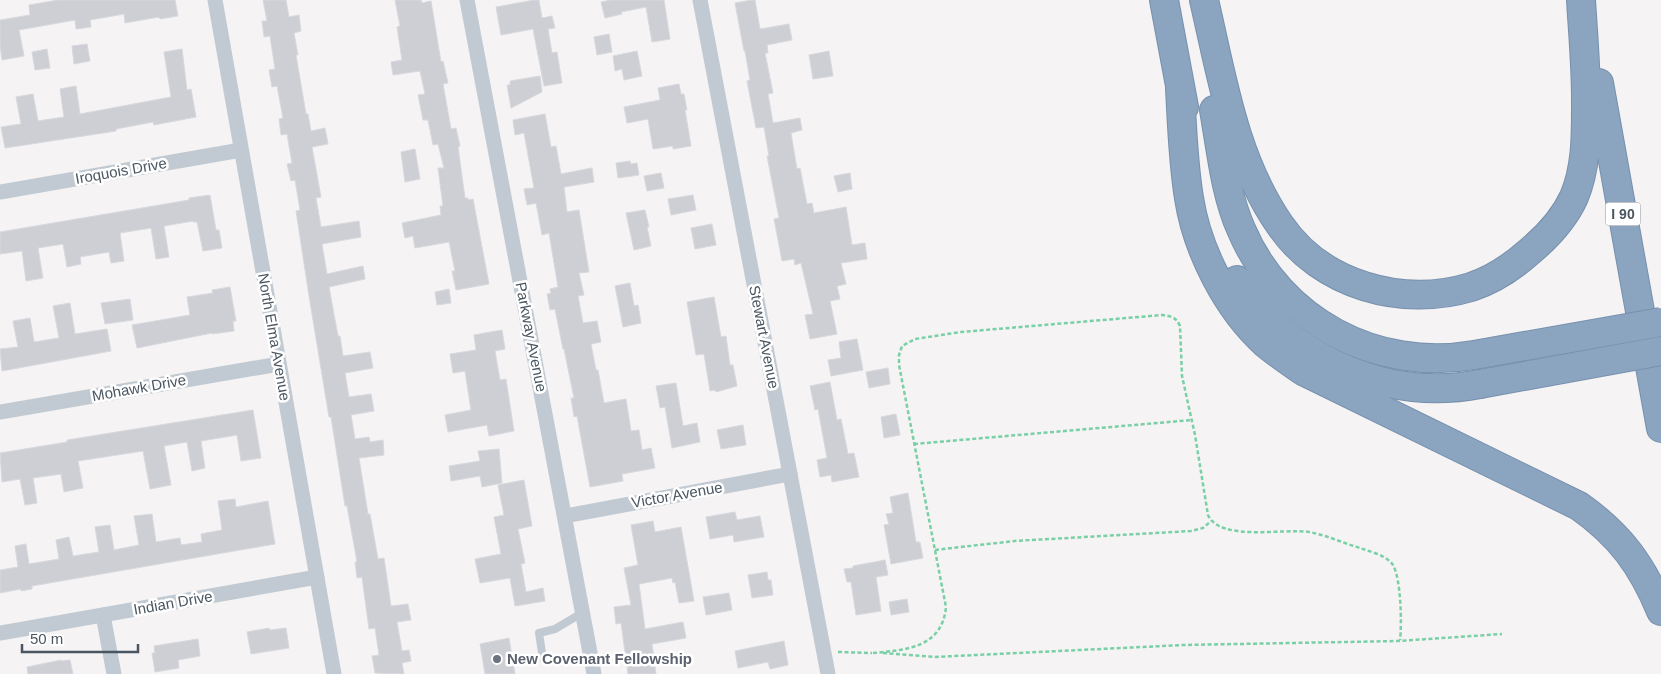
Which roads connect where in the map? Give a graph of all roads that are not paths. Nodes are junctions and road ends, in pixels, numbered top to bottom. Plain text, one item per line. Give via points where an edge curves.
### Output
1 (215, 0) edge
2 (467, 0) edge
3 (700, 0) edge
4 (1164, 0) edge
5 (1195, 0) edge
6 (1204, 0) edge
7 (1583, 0) edge
8 (1180, 88) junction
9 (241, 150) junction
10 (0, 192) edge
11 (1661, 322) edge
12 (1661, 350) edge
13 (279, 364) junction
14 (0, 412) edge
15 (1661, 428) edge
16 (790, 474) junction
17 (565, 516) junction
18 (317, 577) junction
19 (1661, 611) edge
20 (582, 613) junction
21 (103, 615) junction
22 (0, 633) edge
23 (543, 659) dead end
24 (114, 674) edge
25 (334, 674) edge
26 (594, 674) edge
27 (828, 674) edge

1 - 9 street, North Elma Avenue
2 - 17 street, Parkway Avenue
3 - 16 street, Stewart Avenue
4 - 8 highway
5 - 11 highway, bridge via 1213,109 1231,199 1240,227 1257,262 1303,312 1331,331 1365,346 1426,358 1456,358
6 - 7 highway via 1240,145 1255,182 1280,226 1308,256 1327,270 1368,288 1416,295 1471,287 1494,277 1537,246 1563,217 1582,176 1586,136
7 - 15 highway, I 90
8 - 12 highway, bridge via 1209,222 1231,271 1262,312 1310,351 1369,379 1420,388 1452,388
8 - 19 highway via 1194,224 1210,266 1250,327 1265,343 1303,371 1579,506 1630,552
9 - 10 street, Iroquois Drive
9 - 13 street, North Elma Avenue
13 - 14 street, Mohawk Drive
13 - 18 street, North Elma Avenue
16 - 17 street, Victor Avenue
16 - 27 street, Stewart Avenue
17 - 20 street, Parkway Avenue
18 - 21 street, Indian Drive
18 - 25 street, North Elma Avenue
20 - 23 lane via 556,629 539,633
20 - 26 street, Parkway Avenue
21 - 22 street, Indian Drive
21 - 24 street

